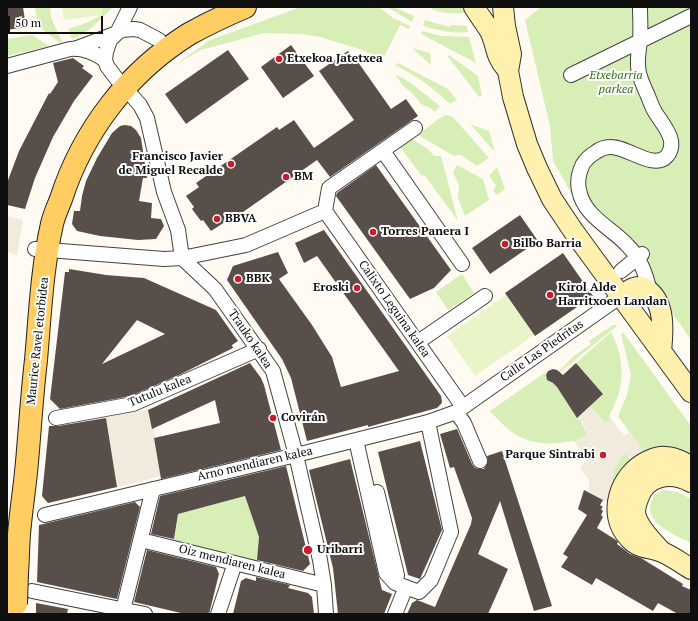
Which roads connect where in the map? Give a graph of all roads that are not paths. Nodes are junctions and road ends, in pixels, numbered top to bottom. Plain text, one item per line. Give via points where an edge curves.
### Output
1 (130, 7) edge
2 (136, 7) edge
3 (214, 7) edge
4 (245, 7) edge
5 (474, 7) edge
6 (503, 7) edge
7 (640, 7) edge
8 (691, 16) edge
9 (117, 33) junction
10 (149, 35) junction
11 (640, 41) junction
12 (77, 48) junction
13 (7, 66) edge
14 (508, 71) junction
15 (115, 75) junction
16 (571, 75) dead end
17 (415, 128) dead end
18 (383, 151) junction
19 (325, 211) junction
20 (41, 249) junction
21 (640, 256) junction
22 (182, 258) junction
23 (462, 264) dead end
24 (621, 271) dead end
25 (650, 292) junction
26 (485, 296) dead end
27 (621, 296) junction
28 (418, 342) junction
29 (258, 349) junction
30 (661, 351) junction
31 (691, 392) edge
32 (460, 409) junction
33 (56, 418) dead end
34 (428, 422) junction
35 (360, 439) junction
36 (296, 455) junction
37 (480, 461) dead end
38 (691, 466) edge
39 (691, 482) edge
40 (153, 489) junction
41 (45, 515) dead end
42 (7, 525) edge
43 (141, 540) junction
44 (662, 552) junction
45 (235, 563) junction
46 (691, 569) edge
47 (324, 584) junction
48 (400, 585) junction
49 (21, 603) edge
50 (122, 612) edge
51 (144, 614) edge
52 (218, 614) edge
53 (326, 614) edge
54 (395, 614) edge

1 - 9 street
2 - 10 street via 136,17
3 - 10 main road
4 - 15 main road via 183,39 149,64
5 - 14 street via 490,31 499,60
6 - 14 street via 511,54
7 - 11 street
8 - 11 street
9 - 10 street via 128,29
9 - 12 street
9 - 15 street via 110,40 106,52
10 - 15 main road
11 - 16 street
11 - 21 street via 637,56 639,74 654,110 671,136 670,152 666,157 654,161 620,148 600,149 585,161 578,181 583,202 590,212
12 - 13 street
12 - 15 street via 95,53
14 - 27 street via 520,125 552,199
15 - 20 main road, Maurice Ravel etorbidea via 67,148 54,178 40,218
15 - 22 street via 140,105 147,118 164,192 178,230
17 - 18 street
18 - 19 street via 329,188
18 - 23 street
19 - 22 street via 246,245
19 - 28 street, Calixto Leguina kalea
20 - 22 street via 164,259
20 - 42 main road, Maurice Ravel etorbidea
20 - 49 main road, Maurice Ravel etorbidea, bridge via 27,462 19,533 17,573
21 - 24 street
21 - 25 street
22 - 29 street, Trauko kalea via 216,289
25 - 27 street via 638,287
25 - 30 street via 657,301 662,315
26 - 28 street
27 - 30 street
27 - 32 street, Calle Las Piedritas
28 - 32 street, Calixto Leguina kalea
29 - 33 street, Tutulu kalea via 133,404
29 - 36 street, Trauko kalea via 273,371
30 - 31 street
32 - 34 street, Arno mendiaren kalea
32 - 37 street, Calixto Leguina kalea
34 - 35 street, Arno mendiaren kalea
34 - 48 street via 451,532 432,580 419,592
35 - 36 street, Arno mendiaren kalea
35 - 48 street
36 - 40 street, Arno mendiaren kalea
36 - 47 street, Trauko kalea
38 - 44 street via 676,459 654,458 633,470 621,490 618,508 627,537 635,544
39 - 44 street via 672,476 660,476 654,478 640,493 635,515
40 - 41 street, Arno mendiaren kalea
40 - 43 street
43 - 45 street, Oiz mendiaren kalea
43 - 50 street
44 - 46 street
45 - 47 street, Oiz mendiaren kalea
45 - 52 street
47 - 53 street, Trauko kalea
48 - 54 street
49 - 50 street
50 - 51 street

